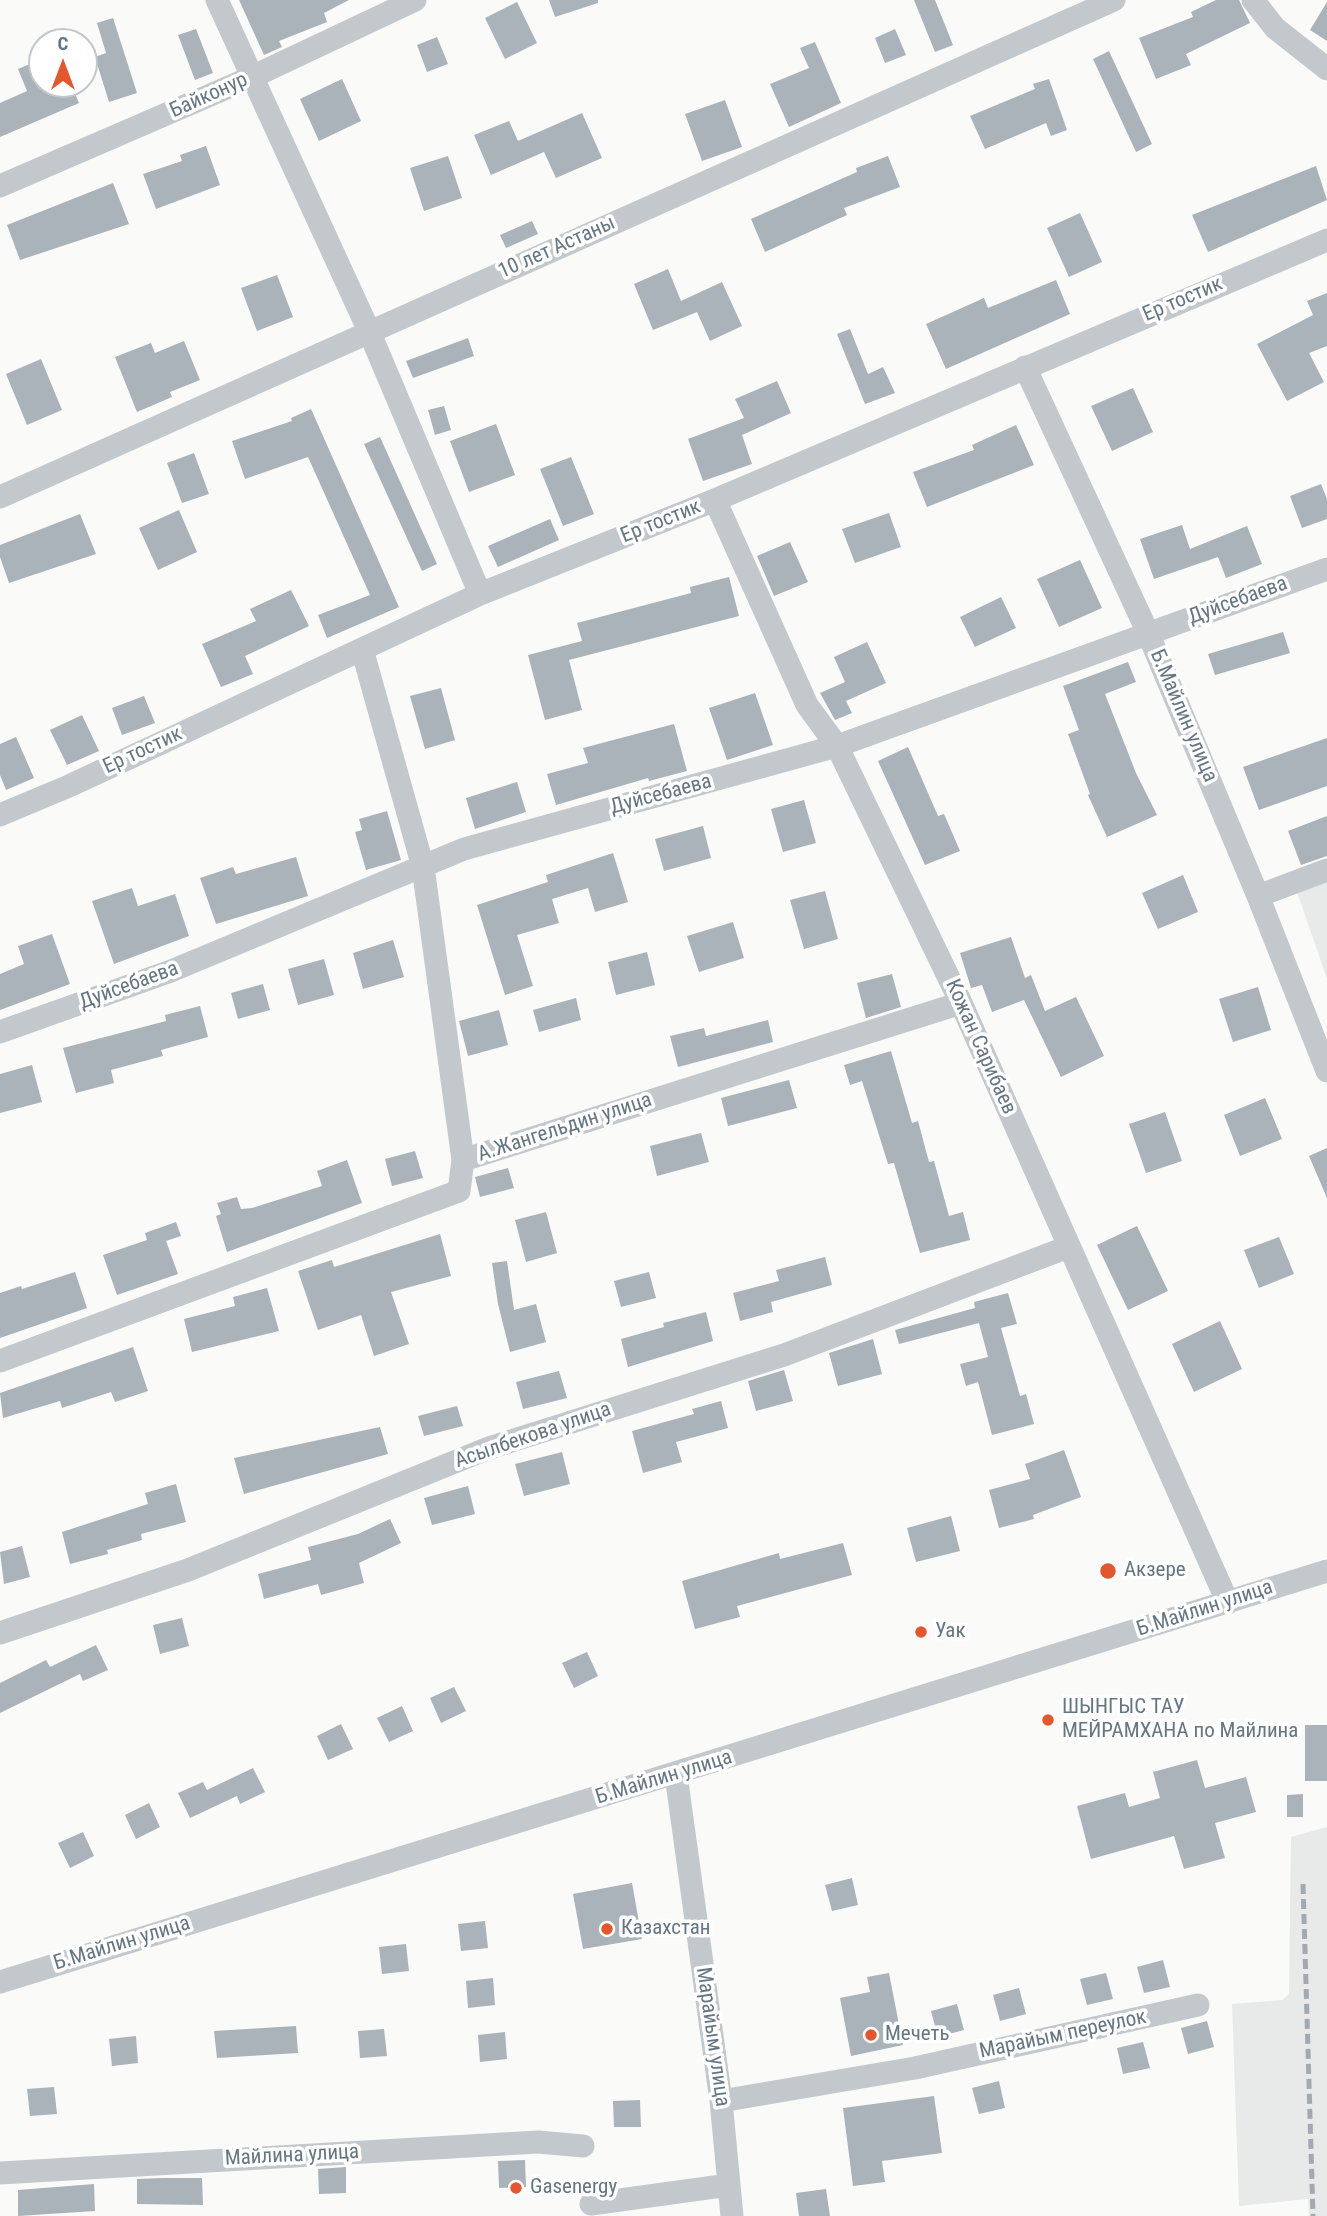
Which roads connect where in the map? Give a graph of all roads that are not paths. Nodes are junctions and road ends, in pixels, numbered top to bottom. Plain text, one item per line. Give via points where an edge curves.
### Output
1 (217, 0) edge
2 (415, 0) edge
3 (1114, 0) edge
4 (1253, 0) edge
5 (1327, 69) edge
6 (252, 77) junction
7 (0, 186) edge
8 (1327, 240) edge
9 (369, 331) junction
10 (1026, 367) junction
11 (0, 497) edge
12 (715, 500) junction
13 (1327, 569) edge
14 (480, 594) junction
15 (1148, 633) junction
16 (362, 649) junction
17 (838, 746) junction
18 (0, 815) edge
19 (423, 867) junction
20 (1327, 870) edge
21 (1258, 896) junction
22 (961, 1003) junction
23 (0, 1032) edge
24 (1327, 1071) edge
25 (463, 1160) junction
26 (1068, 1247) junction
27 (0, 1361) edge
28 (1327, 1571) edge
29 (1228, 1603) junction
30 (0, 1633) edge
31 (676, 1775) junction
32 (0, 1982) edge
33 (1198, 2005) dead end
34 (721, 2101) junction
35 (583, 2146) dead end
36 (0, 2173) edge
37 (729, 2185) junction
38 (591, 2204) dead end
39 (732, 2216) edge

1 - 6 street
2 - 6 street, Байконур
3 - 9 street, 10 лет Астаны
4 - 5 street via 1275,28
6 - 7 street, Байконур
6 - 9 street
8 - 10 street, Ер тостик
9 - 11 street, 10 лет Астаны
9 - 14 street
10 - 12 street, Ер тостик
10 - 15 street, Б.Майлин улица
12 - 14 street, Ер тостик
12 - 17 street, Кожан Сарибаев via 807,705
13 - 15 street, Дуйсебаева
14 - 16 street, Ер тостик
15 - 17 street, Дуйсебаева
15 - 21 street, Б.Майлин улица
16 - 18 street, Ер тостик
16 - 19 street
17 - 19 street, Дуйсебаева via 464,849
17 - 22 street, Кожан Сарибаев
19 - 23 street, Дуйсебаева via 171,971
19 - 25 street
20 - 21 street
21 - 24 street, Б.Майлин улица
22 - 25 street, А.Жангельдин улица
22 - 26 street, Кожан Сарибаев
25 - 27 street, А.Жангельдин улица via 459,1191
26 - 29 street, Кожан Сарибаев
26 - 30 street, Асылбекова улица via 784,1355 489,1448 188,1570
28 - 29 street, Б.Майлин улица
29 - 31 street, Б.Майлин улица
31 - 32 street, Б.Майлин улица
31 - 34 street, Марайым улица
33 - 34 street, Марайым переулок via 915,2068
34 - 37 street, Марайым улица
35 - 36 street, Майлина улица via 538,2142
37 - 38 street
37 - 39 street, Марайым улица

